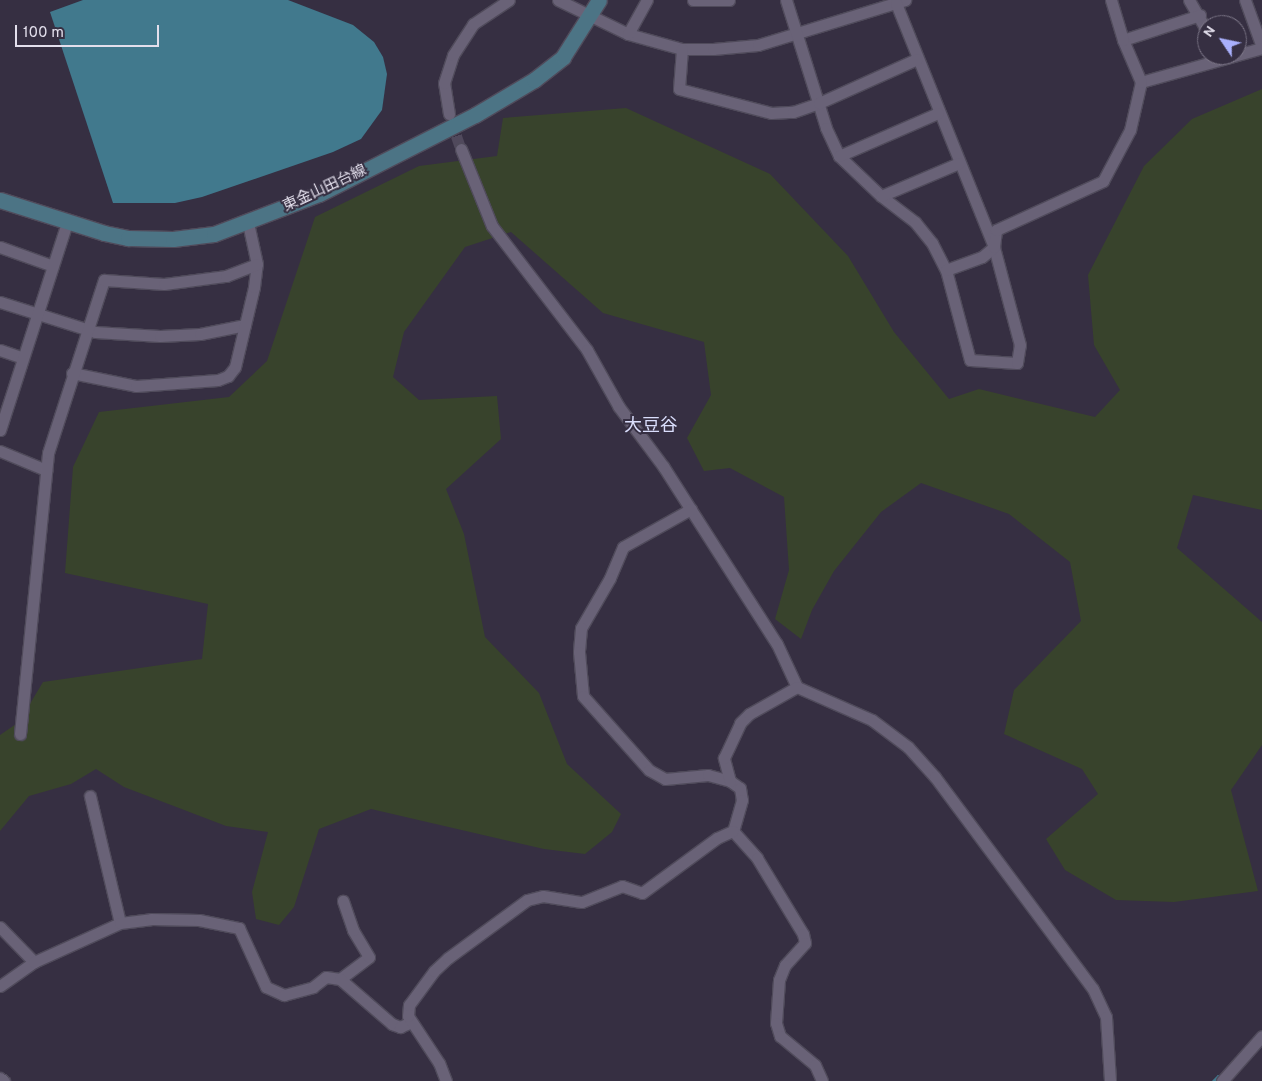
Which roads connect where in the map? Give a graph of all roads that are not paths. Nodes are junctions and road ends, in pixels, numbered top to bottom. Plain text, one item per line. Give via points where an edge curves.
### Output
1 (509, 0) edge
2 (558, 0) edge
3 (599, 0) edge
4 (647, 0) edge
5 (693, 0) edge
6 (729, 0) edge
7 (786, 0) edge
8 (1111, 0) edge
9 (1189, 0) edge
10 (1245, 0) edge
11 (900, 2) edge
12 (1200, 15) edge
13 (1197, 16) edge
14 (590, 18) junction
15 (797, 33) junction
16 (628, 34) junction
17 (1123, 40) junction
18 (1262, 48) edge
19 (682, 49) junction
20 (1247, 51) edge
21 (917, 59) junction
22 (1197, 64) edge
23 (1141, 82) junction
24 (819, 103) junction
25 (938, 113) junction
26 (449, 114) tunnel mouth
27 (461, 150) tunnel mouth
28 (839, 156) junction
29 (959, 163) junction
30 (881, 196) junction
31 (0, 200) edge
32 (67, 222) junction
33 (248, 222) junction
34 (0, 247) edge
35 (994, 247) junction
36 (257, 264) junction
37 (53, 266) junction
38 (946, 270) junction
39 (0, 302) edge
40 (37, 314) junction
41 (245, 325) junction
42 (86, 331) junction
43 (0, 350) edge
44 (23, 358) junction
45 (72, 373) junction
46 (5, 396) edge
47 (0, 430) edge
48 (0, 451) edge
49 (46, 470) junction
50 (691, 509) junction
51 (797, 687) junction
52 (20, 734) dead end
53 (730, 781) junction
54 (90, 796) dead end
55 (732, 831) junction
56 (343, 901) dead end
57 (120, 923) junction
58 (0, 927) edge
59 (34, 962) junction
60 (340, 979) junction
61 (0, 986) edge
62 (411, 1022) junction
63 (1262, 1036) edge
64 (0, 1078) edge
65 (4, 1081) edge
66 (446, 1081) edge
67 (822, 1081) edge
68 (1110, 1081) edge
69 (1222, 1081) edge

1 - 26 street via 473,24 453,55 444,83
2 - 14 street
3 - 14 main road, 東金山田台線
4 - 16 street
5 - 6 street
7 - 15 street
8 - 17 street
9 - 12 street
10 - 18 street
11 - 15 street
11 - 21 street
13 - 17 street
14 - 16 street
14 - 33 main road, 東金山田台線 via 562,57 534,80 476,115 319,194
15 - 19 street via 758,45
15 - 24 street
16 - 19 street
17 - 23 street
18 - 20 street
19 - 24 street via 679,89 771,113 793,112
21 - 24 street
21 - 25 street
22 - 23 street
23 - 35 street via 1130,130 1103,181 996,230
24 - 28 street
25 - 28 street
25 - 29 street
27 - 50 street via 492,226 587,350 619,408
28 - 30 street
29 - 30 street
29 - 35 street
30 - 38 street via 915,222 932,243
31 - 32 main road, 東金山田台線
32 - 33 main road, 東金山田台線 via 104,233 152,240 195,238
32 - 37 street
33 - 36 street
34 - 37 street
35 - 38 street via 982,257
35 - 38 street via 1020,345 1017,363 970,360
36 - 41 street
36 - 42 street via 226,276 164,284 104,280
37 - 40 street
39 - 40 street
40 - 42 street
40 - 44 street
41 - 42 street via 200,334 160,336
41 - 45 street via 235,367 228,376 218,380 136,386
42 - 45 street
43 - 44 street
44 - 46 street
45 - 49 street
46 - 47 street
48 - 49 street
49 - 52 street
50 - 51 street via 777,644
50 - 53 street via 623,547 610,578 581,628 583,696 649,770 665,779 708,775
51 - 53 street via 749,714 740,723 724,758
51 - 68 street via 872,720 908,747 935,777 1101,1002 1106,1016
53 - 55 street via 742,793
54 - 57 street
55 - 62 street via 717,838 642,893 622,886 582,902 543,896 527,900 434,971 409,1005
55 - 67 street via 757,858 803,934 805,943 785,964 779,980 776,1023 780,1036 815,1064
56 - 60 street via 353,930 369,957
57 - 59 street
57 - 60 street via 151,919 199,920 239,928 266,987 284,995 312,987 326,977
58 - 59 street
59 - 61 street
60 - 62 street via 392,1024 400,1026
62 - 66 street via 439,1063
63 - 69 street
64 - 65 street

